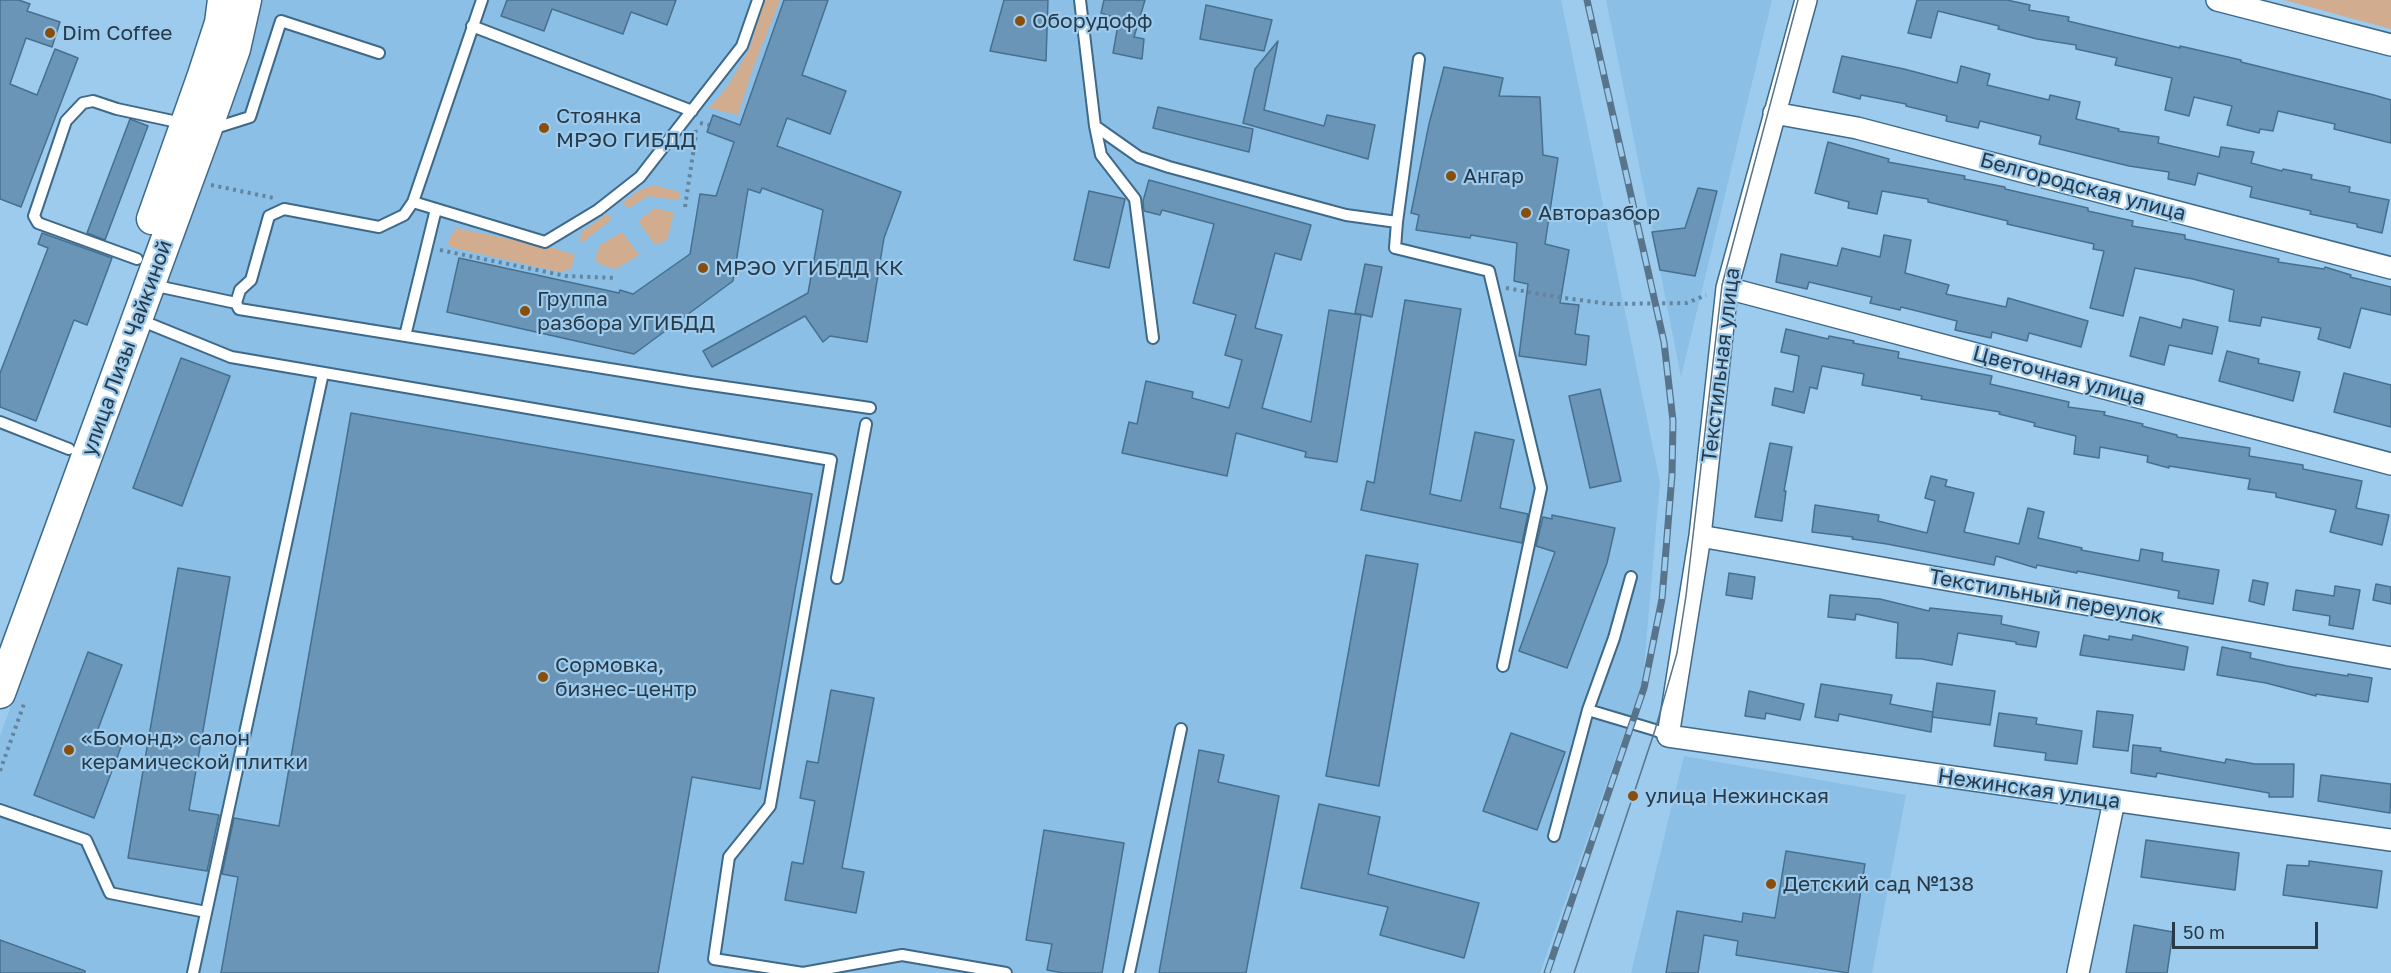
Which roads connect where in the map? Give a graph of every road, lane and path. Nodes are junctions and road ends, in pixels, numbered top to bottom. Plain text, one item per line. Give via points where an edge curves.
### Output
1 (223, 0) edge
2 (246, 0) edge
3 (482, 0) edge
4 (758, 0) edge
5 (1080, 0) edge
6 (1806, 0) edge
7 (2217, 0) edge
8 (472, 26) junction
9 (2391, 45) edge
10 (379, 53) dead end
11 (1419, 59) dead end
12 (692, 111) junction
13 (1774, 113) junction
14 (1095, 126) junction
15 (196, 128) junction
16 (208, 184) dead end
17 (276, 198) dead end
18 (413, 202) junction
19 (685, 207) dead end
20 (436, 208) junction
21 (1397, 222) junction
22 (427, 247) junction
23 (2391, 268) edge
24 (143, 272) junction
25 (616, 278) dead end
26 (1506, 288) dead end
27 (1728, 288) junction
28 (1706, 295) dead end
29 (236, 303) junction
30 (137, 319) junction
31 (405, 336) junction
32 (1153, 338) dead end
33 (323, 373) junction
34 (870, 408) dead end
35 (0, 422) edge
36 (866, 424) dead end
37 (69, 449) junction
38 (2391, 464) edge
39 (1700, 537) junction
40 (1631, 577) dead end
41 (837, 578) dead end
42 (0, 633) edge
43 (2391, 658) edge
44 (1503, 666) dead end
45 (13, 695) edge
46 (1588, 710) junction
47 (1181, 729) dead end
48 (1668, 736) junction
49 (0, 771) edge
50 (2114, 801) junction
51 (0, 810) edge
52 (1554, 836) dead end
53 (2391, 840) edge
54 (206, 912) junction
55 (193, 973) edge
56 (1006, 973) edge
57 (1129, 973) edge
58 (2078, 973) edge

1 - 15 main road, улица Лизы Чайкиной
2 - 15 main road, улица Лизы Чайкиной via 235,49
3 - 8 lane
4 - 12 lane via 742,46
5 - 14 lane
6 - 13 street, Текстильная улица
7 - 9 street
8 - 12 lane
8 - 18 lane
10 - 15 lane via 281,21 250,117
11 - 21 lane
12 - 19 path via 696,134
12 - 20 lane via 640,177 598,210 545,242
13 - 23 street, Белгородская улица via 1857,128
13 - 27 street, Текстильная улица
14 - 21 lane via 1139,157 1169,167 1346,215
14 - 32 lane via 1101,155 1135,199
15 - 24 main road, улица Лизы Чайкиной
15 - 24 lane via 93,100 83,103 66,121 34,216 38,223
16 - 17 path
18 - 20 lane
18 - 29 lane via 404,215 379,227 284,209 269,216 250,280 240,290
20 - 22 lane
21 - 44 lane via 1395,248 1489,272 1540,488
22 - 25 path via 566,276
22 - 31 lane
24 - 29 lane
24 - 30 main road, улица Лизы Чайкиной
24 - 37 main road, улица Лизы Чайкиной
26 - 28 path via 1610,304 1687,303
27 - 38 street, Цветочная улица
27 - 39 street, Текстильная улица
29 - 31 lane via 239,309
30 - 33 lane via 231,357
30 - 45 main road, улица Лизы Чайкиной
31 - 34 lane
33 - 54 lane
33 - 56 lane via 831,460 770,806 729,857 714,959 803,973 902,955
35 - 37 lane
36 - 41 lane
37 - 42 main road, улица Лизы Чайкиной
39 - 43 street, Текстильный переулок
39 - 48 street, Текстильная улица
40 - 46 lane
45 - 49 path
46 - 48 lane
46 - 52 lane
47 - 57 lane
48 - 50 street, Нежинская улица
50 - 53 street, Нежинская улица
50 - 58 street
51 - 54 lane via 86,840 110,892
54 - 55 lane

